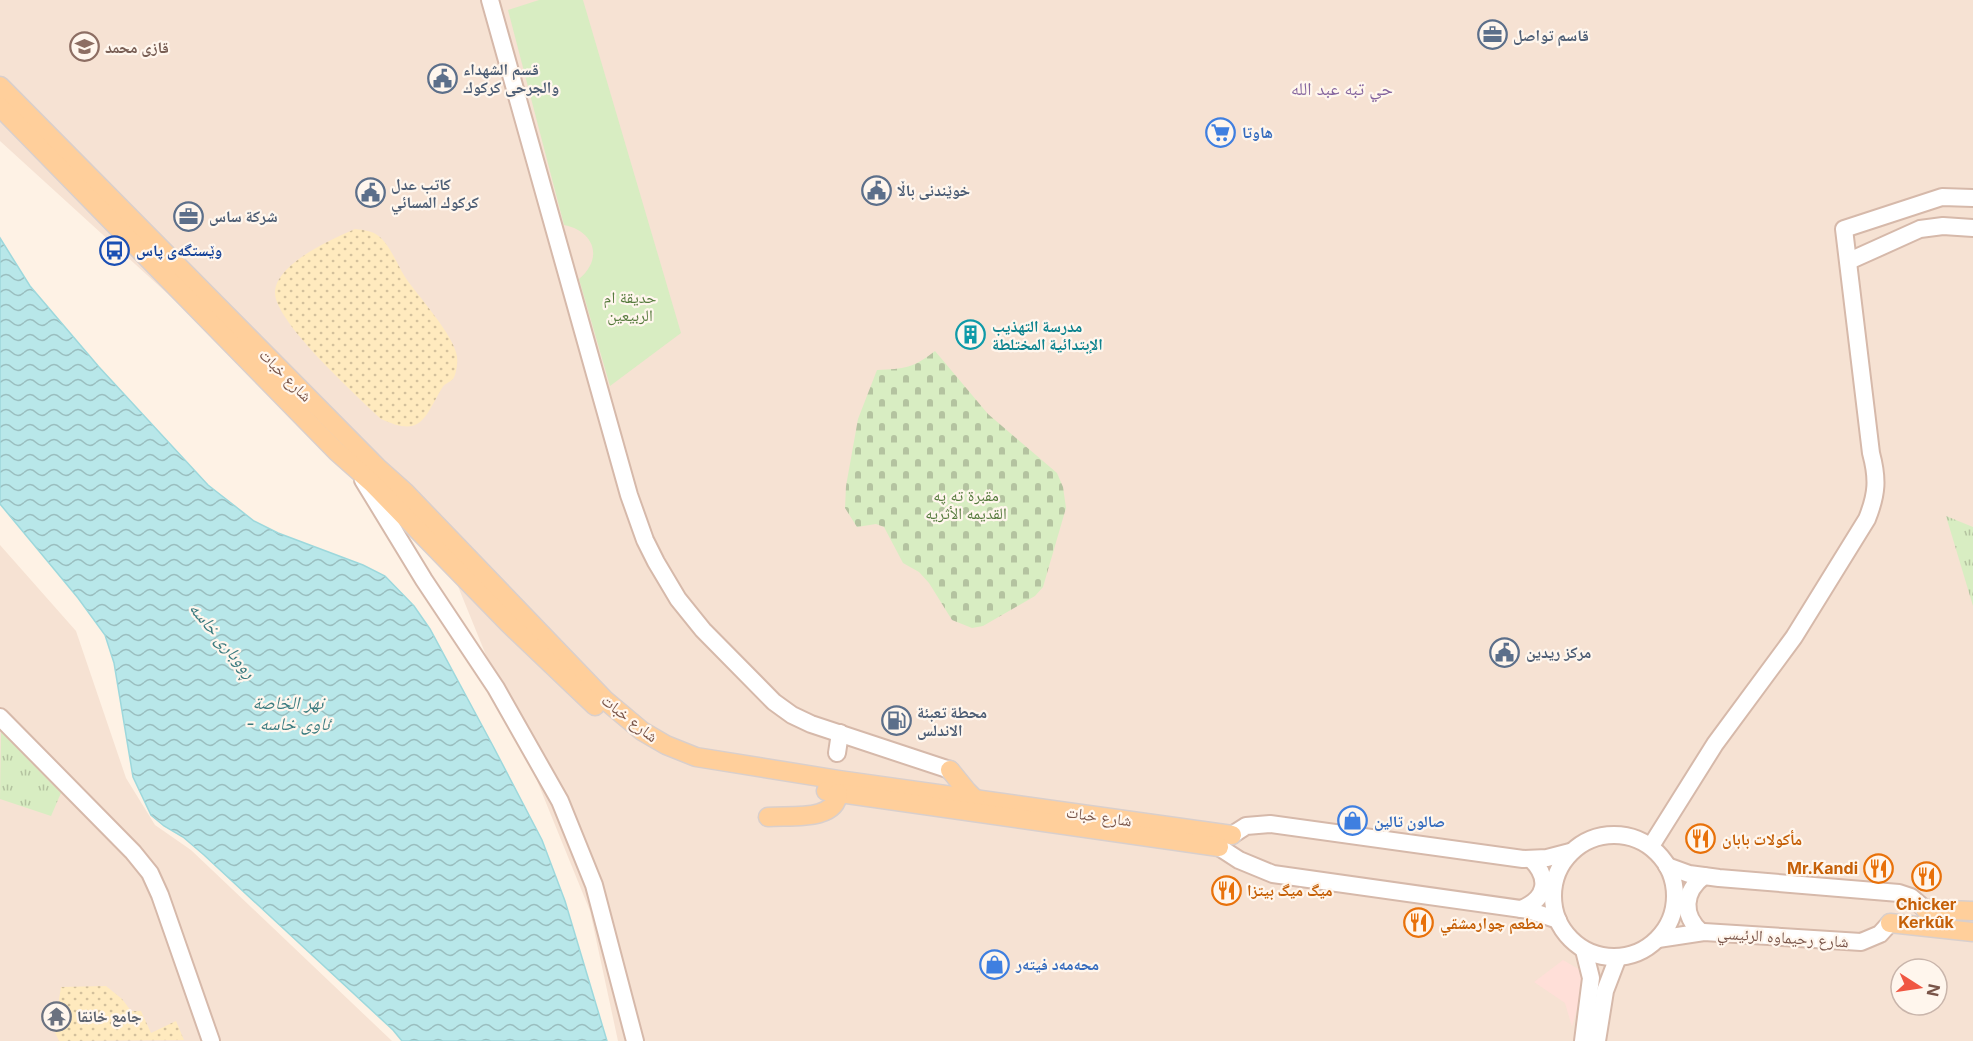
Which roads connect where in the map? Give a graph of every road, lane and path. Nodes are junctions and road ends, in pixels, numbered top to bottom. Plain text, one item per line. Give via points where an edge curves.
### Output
1 (490, 0) edge
2 (0, 86) edge
3 (0, 107) edge
4 (1973, 198) edge
5 (1973, 228) edge
6 (1849, 261) junction
7 (356, 469) junction
8 (0, 717) edge
9 (840, 733) junction
10 (837, 753) dead end
11 (711, 766) junction
12 (946, 768) junction
13 (838, 786) junction
14 (931, 792) junction
15 (975, 799) junction
16 (768, 817) dead end
17 (1226, 841) junction
18 (1651, 846) junction
19 (1570, 852) junction
20 (1531, 859) junction
21 (1667, 866) junction
22 (1704, 876) junction
23 (1521, 909) junction
24 (1925, 909) joint
25 (1973, 911) edge
26 (1558, 920) junction
27 (1890, 923) joint
28 (1701, 932) junction
29 (1973, 932) edge
30 (1658, 939) junction
31 (1584, 950) junction
32 (1618, 957) junction
33 (1609, 977) junction
34 (1591, 978) junction
35 (211, 1041) edge
36 (635, 1041) edge
37 (1583, 1041) edge
38 (1597, 1041) edge

1 - 9 main road via 603,406 645,540 690,615 774,702 801,720
2 - 11 main road, شارع خبات via 405,492 604,700 666,746
3 - 7 main road, شارع خبات
4 - 6 main road via 1942,197 1844,229
5 - 6 main road via 1920,229
6 - 18 main road via 1876,498 1794,637 1715,744
7 - 11 main road, شارع خبات via 509,624 623,732 663,757
7 - 36 main road via 496,688 560,801 594,885
8 - 35 main road via 150,873
9 - 10 main road
9 - 12 main road
11 - 13 main road, شارع خبات
12 - 14 main road
12 - 15 main road
13 - 14 main road, شارع خبات
13 - 16 main road via 834,806 823,813
13 - 17 main road, شارع خبات
14 - 15 main road, شارع خبات
15 - 17 main road, شارع خبات
17 - 20 main road, شارع خبات via 1246,826 1270,824
17 - 23 main road, شارع خبات via 1250,866 1273,874
18 - 19 main road via 1629,836 1604,835
18 - 21 main road
19 - 20 main road, شارع خبات
19 - 26 main road via 1554,882 1553,904
20 - 23 main road via 1544,882 1541,896
21 - 22 main road
21 - 30 main road via 1674,880 1674,904 1667,927
22 - 24 main road via 1899,892
22 - 28 main road via 1689,892 1687,903 1688,915
23 - 26 main road, شارع خبات
24 - 25 main road
26 - 31 main road via 1568,937
27 - 28 main road, شارع رحيماوه الرئيسي via 1880,934 1861,942
27 - 29 main road, شارع رحيماوه الرئيسي
28 - 30 main road, شارع رحيماوه الرئيسي
30 - 32 main road via 1640,952
31 - 32 main road
31 - 34 main road
32 - 33 main road
33 - 34 main road via 1601,972
33 - 38 main road
34 - 37 main road

